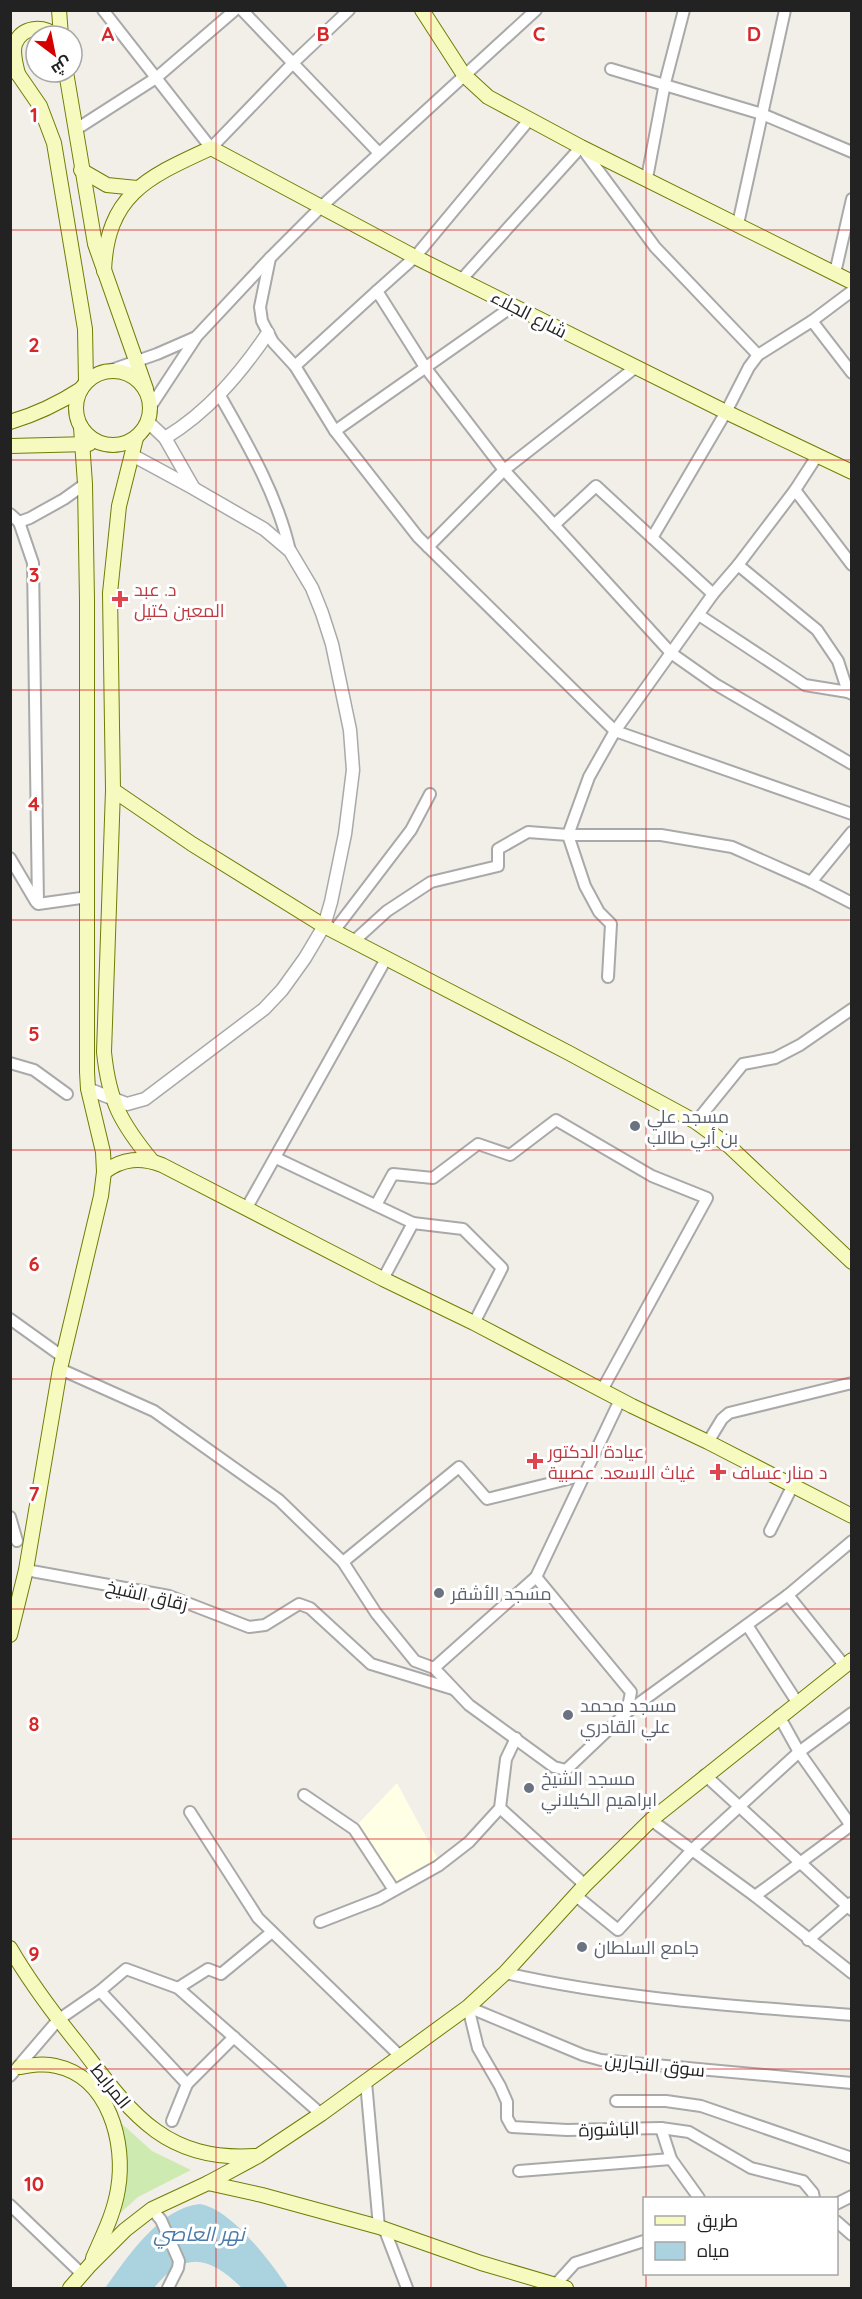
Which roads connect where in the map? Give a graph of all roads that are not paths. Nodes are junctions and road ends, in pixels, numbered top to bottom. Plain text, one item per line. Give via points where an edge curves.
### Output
1 (103, 10) edge
2 (235, 10) edge
3 (242, 10) edge
4 (349, 10) edge
5 (422, 10) edge
6 (536, 10) edge
7 (684, 10) edge
8 (785, 10) edge
9 (24, 34) edge
10 (292, 63) junction
11 (611, 69) dead end
12 (14, 71) edge
13 (464, 75) junction
14 (156, 78) junction
15 (664, 83) junction
16 (68, 84) edge
17 (762, 114) junction
18 (529, 120) junction
19 (75, 130) junction
20 (581, 147) junction
21 (211, 148) junction
22 (852, 152) edge
23 (379, 153) junction
24 (81, 170) junction
25 (647, 178) junction
26 (137, 188) junction
27 (852, 199) edge
28 (321, 206) junction
29 (738, 224) junction
30 (415, 257) junction
31 (270, 258) junction
32 (104, 271) junction
33 (835, 273) junction
34 (461, 280) junction
35 (852, 282) edge
36 (377, 291) junction
37 (852, 291) edge
38 (513, 306) junction
39 (812, 321) junction
40 (268, 333) junction
41 (197, 336) junction
42 (758, 355) junction
43 (137, 362) junction
44 (295, 366) junction
45 (425, 367) junction
46 (636, 367) junction
47 (111, 370) junction
48 (852, 373) edge
49 (84, 385) junction
50 (146, 389) junction
51 (219, 394) junction
52 (151, 406) junction
53 (726, 412) junction
54 (10, 422) edge
55 (148, 422) junction
56 (81, 427) junction
57 (334, 430) junction
58 (136, 438) junction
59 (165, 438) junction
60 (83, 444) junction
61 (103, 444) junction
62 (10, 446) edge
63 (132, 455) junction
64 (818, 456) junction
65 (504, 470) junction
66 (852, 472) edge
67 (86, 484) junction
68 (193, 488) junction
69 (795, 490) junction
70 (15, 518) edge
71 (554, 525) junction
72 (652, 538) junction
73 (428, 547) junction
74 (290, 551) junction
75 (738, 565) junction
76 (852, 566) edge
77 (714, 594) junction
78 (699, 615) junction
79 (671, 653) junction
80 (850, 693) edge
81 (615, 731) junction
82 (852, 764) edge
83 (113, 790) junction
84 (430, 794) dead end
85 (852, 814) edge
86 (852, 832) edge
87 (568, 835) junction
88 (10, 858) edge
89 (811, 882) junction
90 (88, 897) junction
91 (852, 903) edge
92 (38, 904) junction
93 (329, 929) junction
94 (354, 941) junction
95 (387, 959) junction
96 (608, 977) dead end
97 (852, 1009) edge
98 (10, 1063) edge
99 (88, 1089) junction
100 (67, 1094) dead end
101 (111, 1097) junction
102 (696, 1122) junction
103 (276, 1158) junction
104 (152, 1161) junction
105 (104, 1172) junction
106 (376, 1205) junction
107 (246, 1209) junction
108 (413, 1222) junction
109 (852, 1262) edge
110 (383, 1279) junction
111 (10, 1319) edge
112 (474, 1323) junction
113 (62, 1363) junction
114 (852, 1383) edge
115 (602, 1390) junction
116 (620, 1400) junction
117 (708, 1442) junction
118 (584, 1475) junction
119 (793, 1485) junction
120 (10, 1516) edge
121 (852, 1516) edge
122 (770, 1531) dead end
123 (19, 1541) edge
124 (852, 1541) edge
125 (343, 1562) junction
126 (26, 1570) junction
127 (536, 1577) junction
128 (788, 1595) junction
129 (747, 1625) junction
130 (10, 1635) edge
131 (848, 1663) edge
132 (434, 1668) junction
133 (454, 1689) junction
134 (797, 1702) junction
135 (627, 1712) junction
136 (852, 1713) edge
137 (779, 1716) junction
138 (516, 1738) junction
139 (799, 1752) junction
140 (705, 1775) junction
141 (304, 1795) dead end
142 (740, 1807) junction
143 (500, 1808) junction
144 (190, 1812) dead end
145 (651, 1820) junction
146 (851, 1827) edge
147 (693, 1849) junction
148 (800, 1863) junction
149 (394, 1890) junction
150 (580, 1890) junction
151 (754, 1896) junction
152 (850, 1906) edge
153 (320, 1922) dead end
154 (272, 1932) junction
155 (808, 1940) junction
156 (10, 1948) edge
157 (505, 1973) junction
158 (852, 1974) edge
159 (178, 1988) junction
160 (100, 1991) junction
161 (468, 2007) junction
162 (852, 2015) edge
163 (58, 2020) junction
164 (234, 2037) junction
165 (400, 2056) junction
166 (15, 2072) edge
167 (366, 2082) junction
168 (852, 2083) edge
169 (187, 2085) junction
170 (616, 2101) dead end
171 (321, 2114) junction
172 (172, 2121) dead end
173 (661, 2128) junction
174 (258, 2156) junction
175 (852, 2158) edge
176 (671, 2159) junction
177 (519, 2171) dead end
178 (208, 2183) junction
179 (852, 2196) edge
180 (698, 2197) edge
181 (814, 2197) edge
182 (838, 2203) edge
183 (11, 2206) edge
184 (156, 2215) junction
185 (838, 2223) edge
186 (382, 2228) junction
187 (852, 2235) edge
188 (643, 2242) edge
189 (86, 2270) junction
190 (561, 2287) edge
191 (70, 2289) edge
192 (168, 2289) edge
193 (407, 2289) edge

1 - 14 street
2 - 14 street
3 - 10 street
4 - 10 street
5 - 13 main road
6 - 13 street
7 - 15 street
8 - 17 street
9 - 12 main road via 13,53
10 - 21 street
10 - 23 street
11 - 15 street
12 - 49 main road via 40,106 54,143 84,329
13 - 18 main road via 488,97
13 - 23 street
14 - 19 street
14 - 21 street
15 - 17 street
15 - 25 street
16 - 19 main road
17 - 22 street
17 - 29 street
18 - 20 main road
18 - 30 street
19 - 24 main road
20 - 25 main road
20 - 34 street
20 - 42 street via 655,247
21 - 26 main road
21 - 28 main road, شارع الجلاء
23 - 28 street
24 - 26 main road via 107,184
24 - 32 main road
25 - 29 main road
26 - 32 main road via 108,234
27 - 33 street
28 - 30 main road, شارع الجلاء
28 - 31 street
29 - 33 main road
30 - 34 main road, شارع الجلاء
30 - 36 street
31 - 40 street via 260,307
31 - 41 street
32 - 43 main road
33 - 35 main road
34 - 38 main road, شارع الجلاء
36 - 44 street
36 - 45 street
37 - 39 street
38 - 45 street
38 - 46 main road, شارع الجلاء
39 - 42 street
39 - 48 street
40 - 44 street
40 - 51 street
41 - 43 street
41 - 52 street
42 - 53 street
43 - 47 street
43 - 50 main road
44 - 57 street
45 - 57 street
45 - 65 street
46 - 53 main road, شارع الجلاء
46 - 65 street
47 - 49 main road via 93,376
47 - 50 main road via 125,372
49 - 54 main road via 46,410
49 - 56 main road via 76,408
50 - 52 main road
51 - 59 street via 185,426
51 - 74 street via 259,463
52 - 55 main road
53 - 64 main road, شارع الجلاء
53 - 72 street
55 - 58 main road
55 - 59 street
56 - 60 main road
56 - 61 main road via 90,438
57 - 73 street
58 - 61 main road via 115,446
58 - 63 main road
59 - 68 street
60 - 61 main road
60 - 62 main road
60 - 67 main road
63 - 68 street
63 - 83 main road via 119,506 110,593
64 - 66 main road, شارع الجلاء
64 - 69 street
65 - 71 street
65 - 73 street
67 - 70 street via 30,518
67 - 90 main road
68 - 74 street via 264,529
69 - 75 street
69 - 76 street
70 - 92 street via 33,563
71 - 72 street via 596,486
71 - 79 street
72 - 77 street
73 - 81 street
74 - 93 street via 322,613 352,750 351,791
75 - 77 street
75 - 80 street via 817,630 838,661
77 - 78 street
78 - 79 street
78 - 80 street via 805,685
79 - 81 street
79 - 82 street via 715,684
81 - 85 street
81 - 87 street via 589,777
83 - 93 main road
83 - 101 main road via 104,1053
84 - 93 street via 411,830
86 - 89 street
87 - 89 street via 661,835 732,847
87 - 94 street via 528,832 498,849 498,866 431,882 387,911
87 - 96 street via 585,886 598,912 610,924
88 - 92 street
89 - 91 street
90 - 92 street
90 - 99 main road
93 - 94 main road
93 - 101 street via 282,990 247,1024 145,1099 127,1104
94 - 95 main road
95 - 102 main road
95 - 103 street
97 - 102 street via 775,1058 743,1064
98 - 100 street via 34,1070
99 - 101 street
99 - 105 main road
101 - 104 main road via 127,1130
102 - 109 main road via 729,1146
103 - 106 street
103 - 107 street
104 - 105 main road via 121,1162
104 - 107 main road
105 - 113 main road
106 - 108 street
106 - 115 street via 393,1174 433,1178 478,1144 510,1155 556,1120 652,1176 707,1198
107 - 110 main road
108 - 110 street
108 - 112 street via 463,1229 502,1268
110 - 112 main road
111 - 113 street
112 - 115 main road
113 - 123 main road
113 - 125 street via 154,1411 279,1500
114 - 117 street via 729,1413
115 - 116 main road
116 - 117 main road
116 - 118 street
117 - 119 main road
118 - 125 street via 487,1498 459,1467
118 - 127 street
119 - 121 main road
119 - 122 street
120 - 123 street
123 - 126 main road
124 - 128 street
125 - 132 street via 376,1613 415,1660
126 - 130 main road
126 - 133 street, زقاق الشيخ via 169,1596 249,1627 265,1625 299,1604 310,1608 371,1664
127 - 132 street
127 - 135 street via 631,1692
128 - 129 street
128 - 131 street
129 - 134 street
129 - 135 street
131 - 134 main road
132 - 133 street
133 - 138 street via 469,1705
134 - 137 main road
135 - 138 street via 566,1770 554,1767
136 - 139 street
137 - 139 street
137 - 140 main road
138 - 143 street via 506,1759
139 - 142 street
139 - 146 street
140 - 142 street
140 - 145 main road
141 - 149 street via 354,1829
142 - 147 street
142 - 148 street
143 - 149 street via 469,1842 438,1866
143 - 150 street
144 - 154 street via 258,1918
145 - 147 street
145 - 150 main road
146 - 148 street
147 - 150 street via 618,1930
147 - 151 street
148 - 151 street
148 - 152 street
149 - 153 street
150 - 157 main road
151 - 155 street
152 - 155 street
154 - 159 street via 221,1974 208,1969
154 - 165 street
155 - 158 street
156 - 163 main road, المرابط
157 - 161 main road
157 - 162 street via 673,2001
159 - 160 street via 126,1969
159 - 164 street
160 - 163 street
160 - 169 street
161 - 165 main road
161 - 168 street, سوق النجارين via 601,2060
161 - 173 street, الباشورة via 478,2048 500,2086 512,2127
163 - 166 street
163 - 174 main road, المرابط via 129,2109 156,2132 205,2153
164 - 169 street
164 - 171 street
165 - 167 main road
166 - 189 main road via 37,2064 69,2070 93,2089 112,2117 120,2152 118,2188 109,2224
167 - 171 main road
167 - 186 street
169 - 172 street
170 - 175 street via 701,2106
171 - 174 main road
173 - 176 street
173 - 181 street, الباشورة via 689,2132 750,2168 803,2181
174 - 178 main road
176 - 177 street
176 - 180 street
178 - 184 main road
178 - 186 main road
179 - 182 street
183 - 189 street
184 - 189 main road via 125,2230
184 - 192 street via 179,2261
185 - 187 street
186 - 190 main road
186 - 193 street
188 - 190 street via 575,2263
189 - 191 main road

